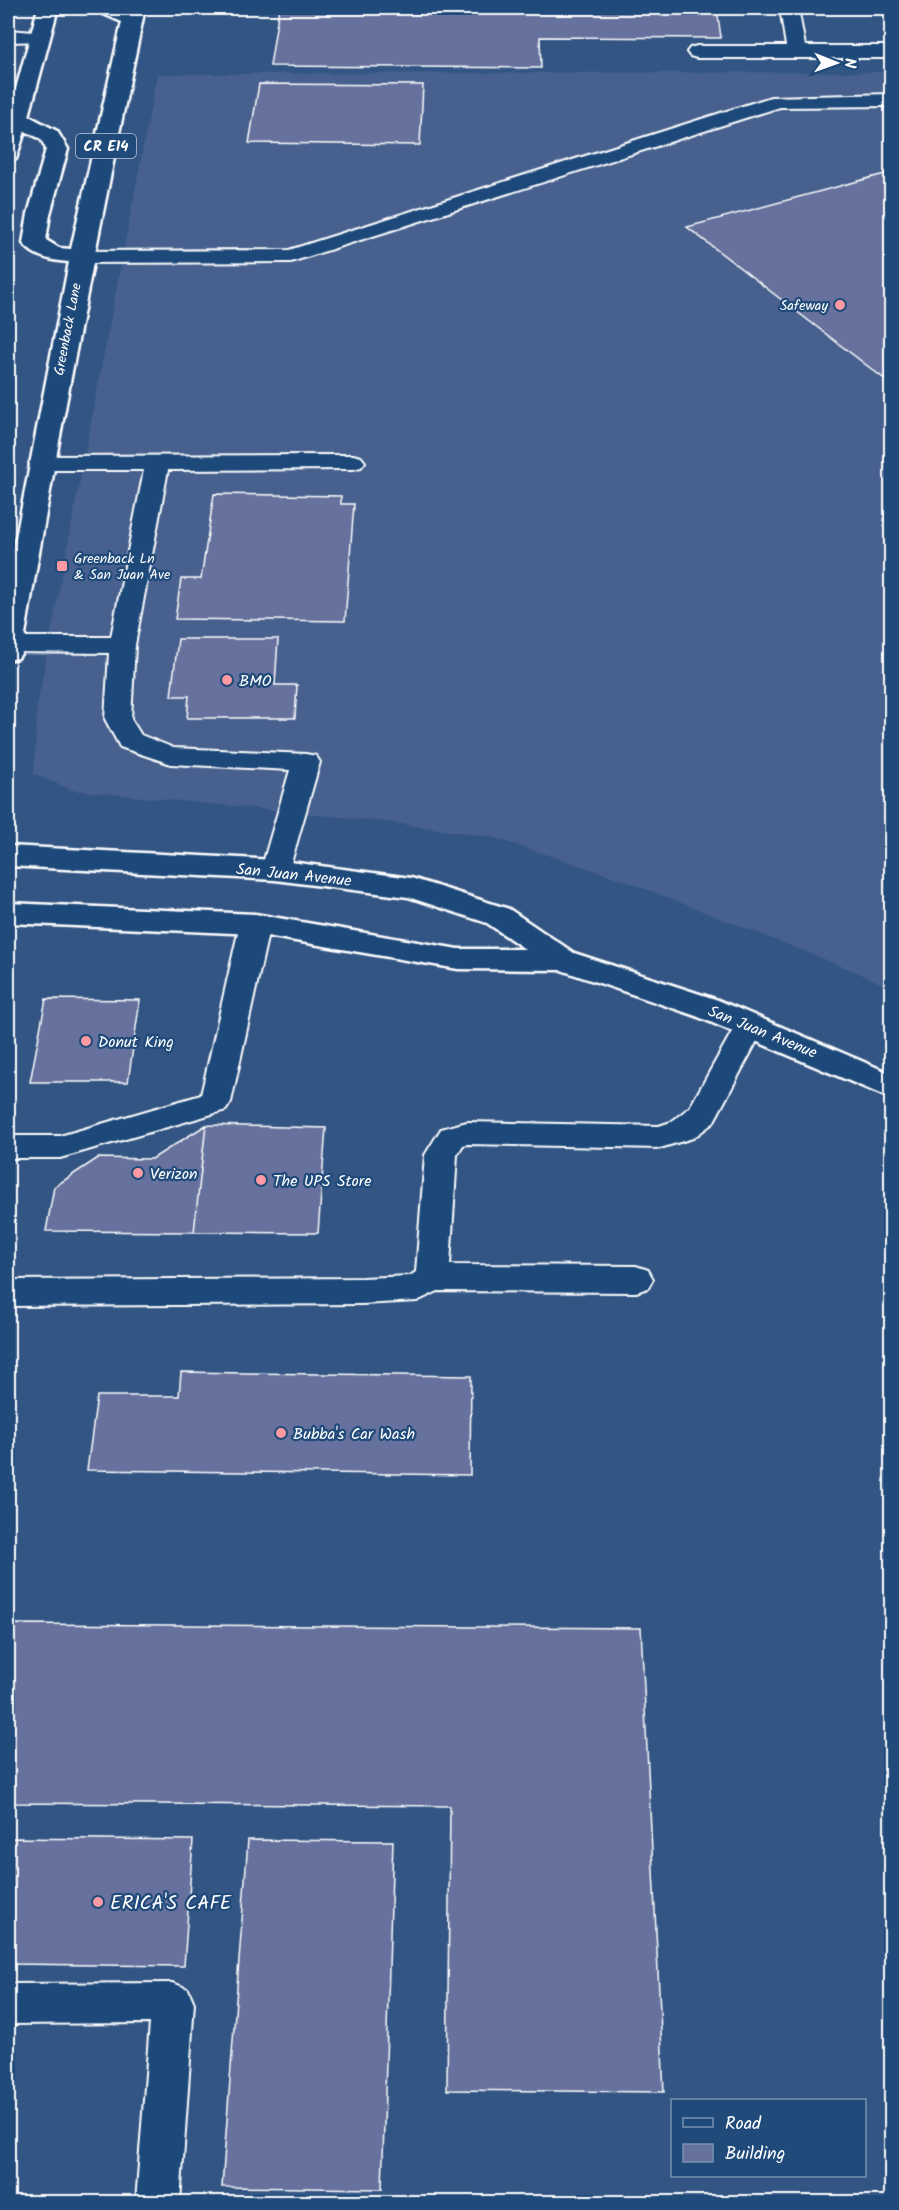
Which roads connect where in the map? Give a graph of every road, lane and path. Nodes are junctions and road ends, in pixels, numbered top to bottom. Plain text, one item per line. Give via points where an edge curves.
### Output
1 (48, 8) edge
2 (106, 8) edge
3 (789, 8) edge
4 (133, 13) edge
5 (8, 36) edge
6 (40, 37) junction
7 (697, 52) dead end
8 (797, 52) junction
9 (891, 52) edge
10 (891, 100) edge
11 (18, 119) junction
12 (8, 154) edge
13 (81, 257) junction
14 (353, 462) dead end
15 (40, 463) junction
16 (157, 464) junction
17 (122, 645) junction
18 (8, 648) edge
19 (8, 856) edge
20 (275, 870) junction
21 (8, 913) edge
22 (255, 924) junction
23 (563, 960) junction
24 (750, 1026) junction
25 (891, 1088) edge
26 (8, 1147) edge
27 (432, 1278) junction
28 (636, 1279) dead end
29 (8, 1293) edge
30 (8, 2004) edge
31 (158, 2202) edge

1 - 6 main road
2 - 4 main road
3 - 8 lane
4 - 13 main road, Greenback Lane / CR E14
5 - 6 lane
6 - 11 main road
7 - 8 lane
8 - 9 lane
10 - 13 lane via 778,101 291,256
11 - 12 main road
11 - 13 main road via 50,135 57,149 34,243 54,254
13 - 15 main road, Greenback Lane / CR E14
14 - 16 lane
15 - 16 lane
15 - 18 main road, Greenback Lane / CR E14
16 - 17 lane
17 - 18 lane
17 - 20 lane via 118,719 130,741 171,756 306,762
19 - 20 main road, San Juan Avenue
20 - 23 main road, San Juan Avenue via 411,888 498,916
21 - 22 main road, San Juan Avenue
22 - 23 main road, San Juan Avenue via 458,959
22 - 26 lane via 215,1102 60,1147
23 - 24 main road, San Juan Avenue
24 - 25 main road, San Juan Avenue
24 - 27 lane via 702,1115 682,1130 660,1137 467,1133 452,1137 441,1155
27 - 28 lane
27 - 29 lane via 417,1288 402,1290
30 - 31 lane via 173,2003

